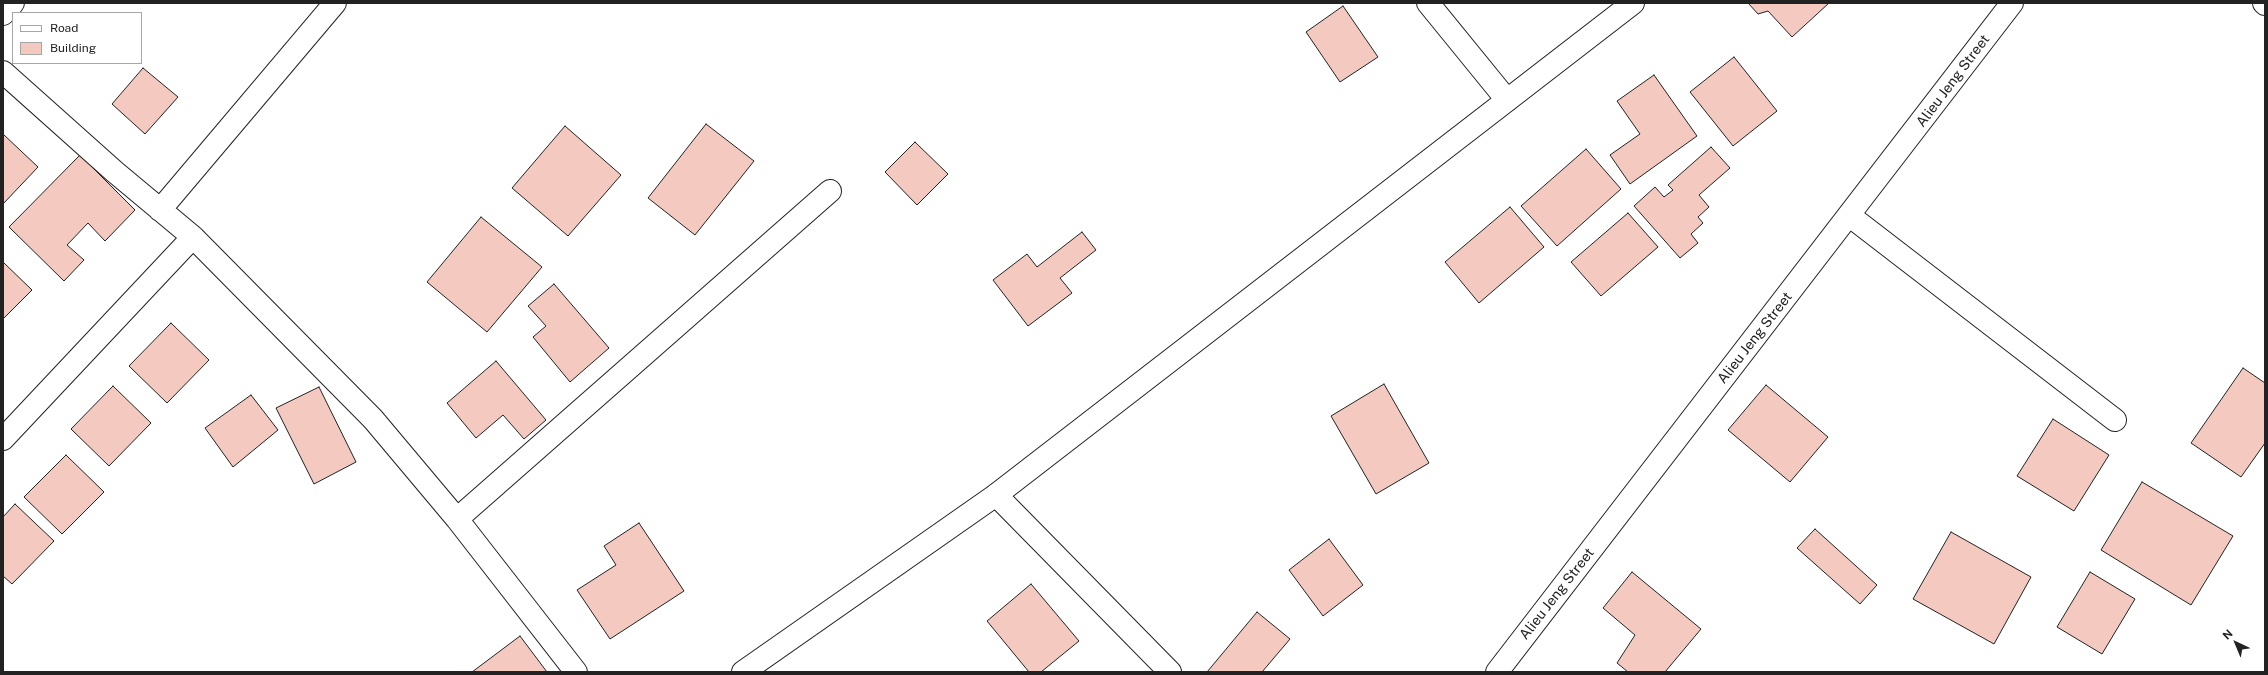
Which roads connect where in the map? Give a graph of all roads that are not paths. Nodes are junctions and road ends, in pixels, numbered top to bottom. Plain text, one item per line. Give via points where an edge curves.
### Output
1 (13, 3) edge
2 (335, 3) edge
3 (1428, 3) edge
4 (1633, 3) edge
5 (2012, 3) edge
6 (3, 14) edge
7 (3, 72) edge
8 (1507, 100) junction
9 (830, 191) dead end
10 (160, 210) junction
11 (1850, 216) junction
12 (193, 237) junction
13 (2115, 420) dead end
14 (3, 439) edge
15 (996, 495) junction
16 (457, 519) junction
17 (576, 672) edge
18 (743, 672) edge
19 (1170, 672) edge
20 (1497, 672) edge

1 - 6 street
2 - 10 street
3 - 8 street
4 - 8 street
5 - 11 street, Alieu Jeng Street
7 - 10 street
8 - 15 street
9 - 16 street
10 - 12 street
11 - 13 street
11 - 20 street, Alieu Jeng Street
12 - 14 street
12 - 16 street via 373,419
15 - 18 street
15 - 19 street
16 - 17 street

